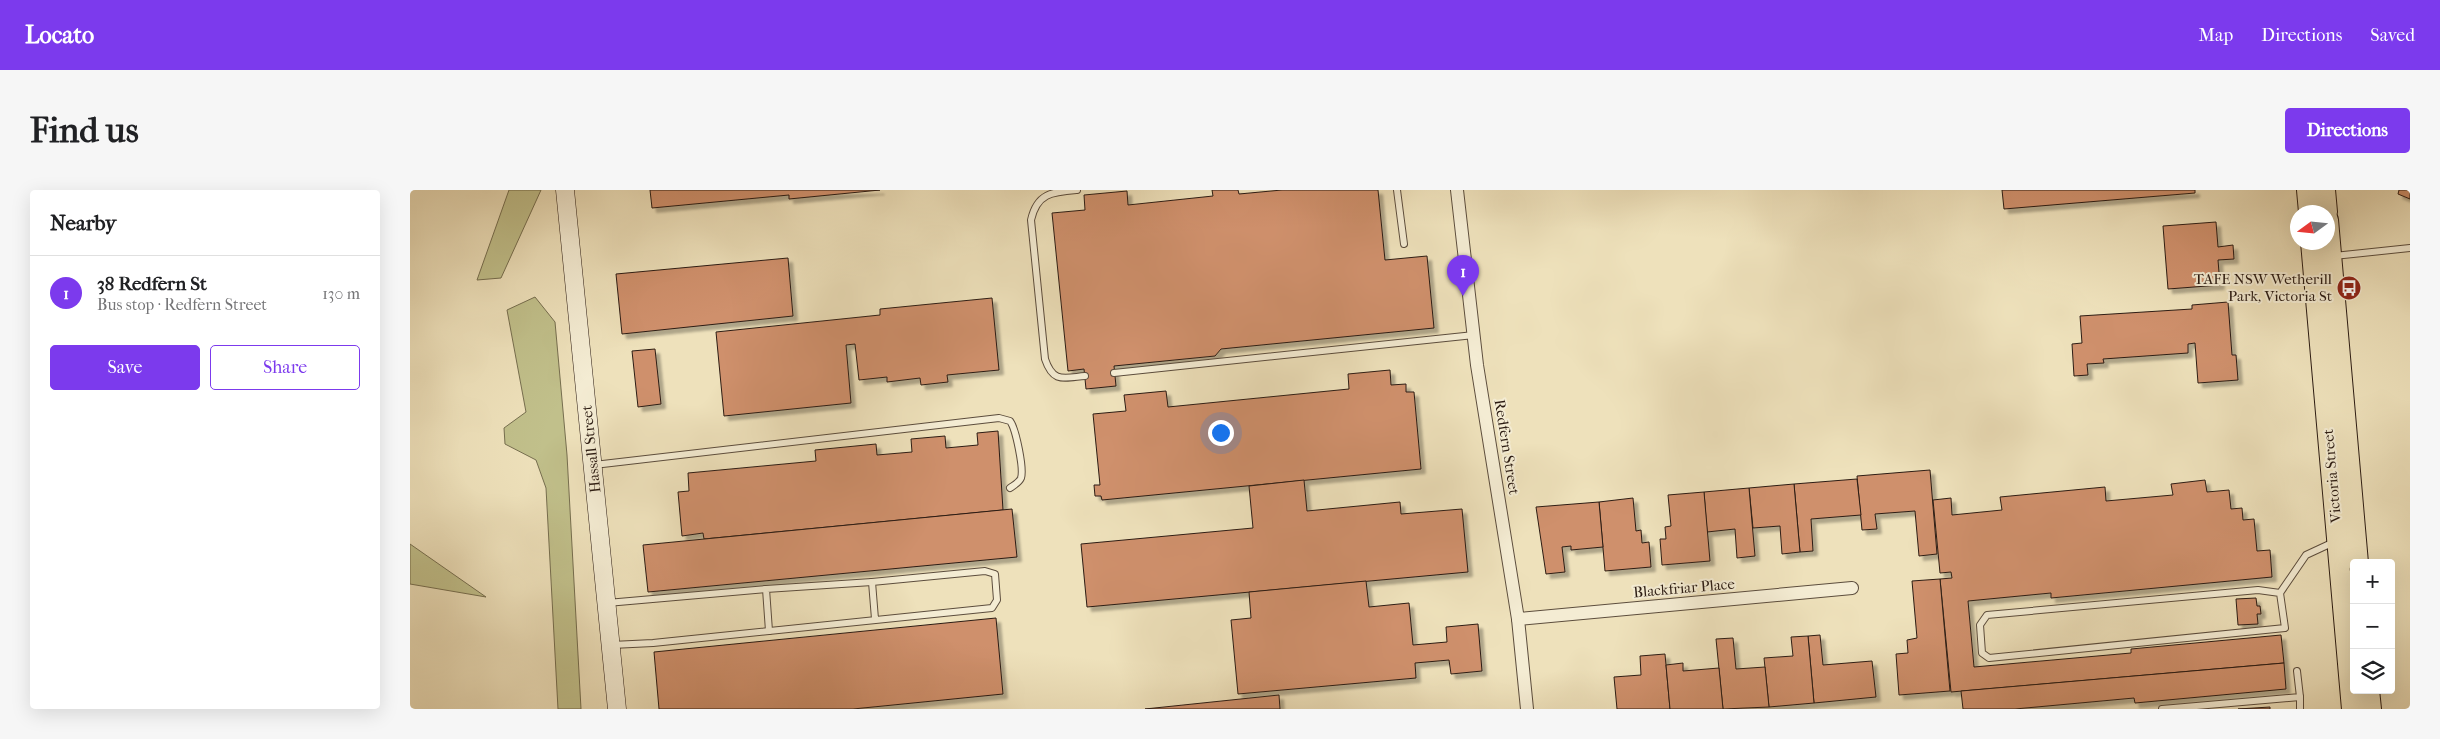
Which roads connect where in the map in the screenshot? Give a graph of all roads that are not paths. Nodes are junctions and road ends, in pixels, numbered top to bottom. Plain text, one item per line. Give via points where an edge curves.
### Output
1 (565, 190) edge
2 (1077, 190) edge
3 (1397, 190) edge
4 (1457, 190) edge
5 (2307, 190) edge
6 (2325, 190) edge
7 (2308, 205) edge
8 (2326, 205) edge
9 (1404, 244) dead end
10 (2410, 248) edge
11 (2312, 250) edge
12 (2330, 250) edge
13 (2331, 256) junction
14 (1474, 335) junction
15 (1114, 373) dead end
16 (1085, 376) dead end
17 (592, 465) junction
18 (1010, 488) dead end
19 (2338, 540) junction
20 (2358, 559) edge
21 (872, 582) junction
22 (1852, 588) dead end
23 (766, 589) junction
24 (2280, 593) junction
25 (606, 604) junction
26 (875, 619) junction
27 (1518, 619) junction
28 (769, 630) junction
29 (610, 645) junction
30 (2297, 671) dead end
31 (2369, 694) edge
32 (2300, 698) junction
33 (617, 709) edge
34 (1527, 709) edge
35 (2162, 709) edge
36 (2300, 709) edge
37 (2352, 709) edge
38 (2371, 709) edge

1 - 17 main road, Hassall Street
2 - 16 lane via 1052,193 1042,198 1034,206 1031,220 1048,369 1061,378
3 - 9 lane
4 - 14 street, Redfern Street
5 - 7 main road
6 - 8 main road
10 - 13 lane
11 - 19 main road, Victoria Street
12 - 13 main road, Victoria Street
13 - 20 main road, Victoria Street
14 - 15 lane
14 - 27 street, Redfern Street
17 - 18 lane via 999,418 1010,421 1015,428 1022,476
17 - 25 main road, Hassall Street
19 - 24 lane via 2306,555
19 - 37 main road, Victoria Street
21 - 23 lane
21 - 26 lane
21 - 26 lane via 986,571 995,574 997,580 997,600 992,608
22 - 27 street, Blackfriar Place
23 - 25 lane
23 - 28 lane
24 - 24 lane via 2258,590 1987,615 1980,625 1982,653 1989,658 2285,628
25 - 29 main road, Hassall Street
26 - 28 lane
27 - 34 street, Redfern Street
28 - 29 lane
29 - 33 main road, Hassall Street
30 - 32 lane
31 - 38 main road
32 - 35 lane
32 - 36 lane

